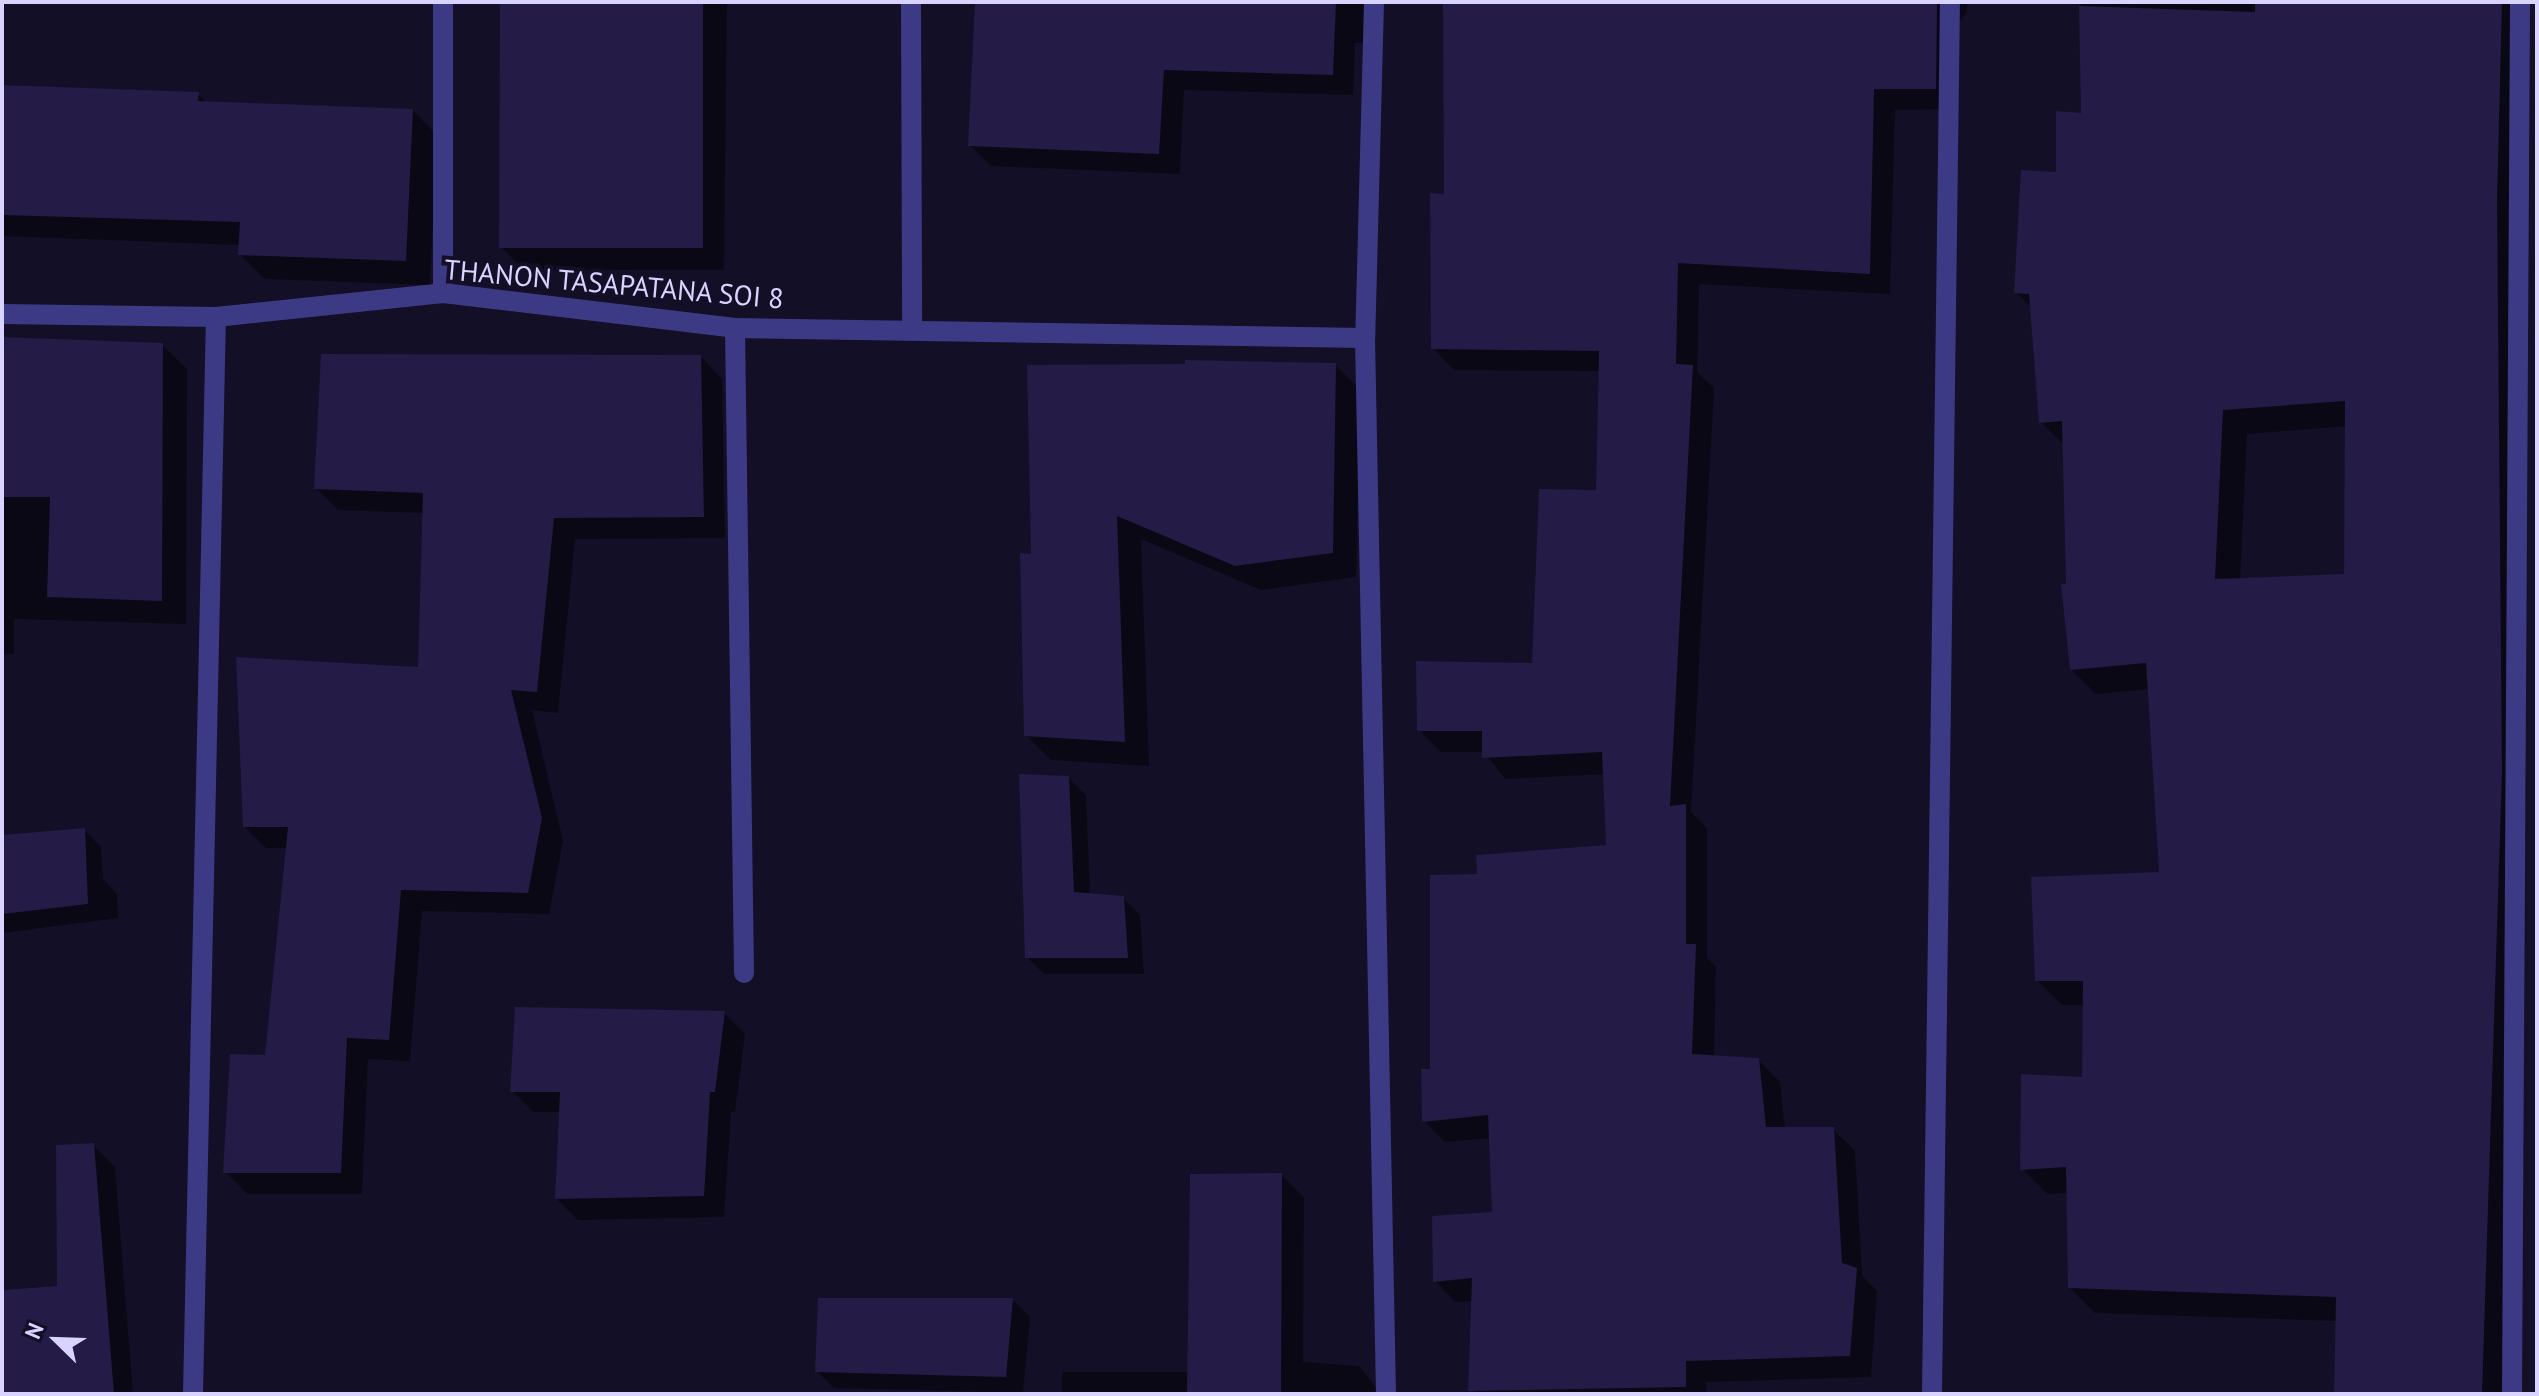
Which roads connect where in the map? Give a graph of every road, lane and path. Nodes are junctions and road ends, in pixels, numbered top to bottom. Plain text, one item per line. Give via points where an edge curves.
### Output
1 (443, 2) edge
2 (911, 2) edge
3 (1374, 2) edge
4 (1950, 2) edge
5 (2520, 2) edge
6 (443, 293) junction
7 (2, 314) edge
8 (216, 317) junction
9 (735, 328) junction
10 (912, 330) junction
11 (1365, 338) junction
12 (744, 973) dead end
13 (193, 1394) edge
14 (1386, 1394) edge
15 (1932, 1394) edge
16 (2512, 1394) edge

1 - 6 street
2 - 10 street
3 - 11 street
4 - 15 street
5 - 16 street
6 - 8 street, THANON TASAPATANA SOI 8
6 - 9 street, THANON TASAPATANA SOI 8
7 - 8 street, THANON TASAPATANA SOI 8
8 - 13 street
9 - 10 street, THANON TASAPATANA SOI 8
9 - 12 street
10 - 11 street, THANON TASAPATANA SOI 8
11 - 14 street

